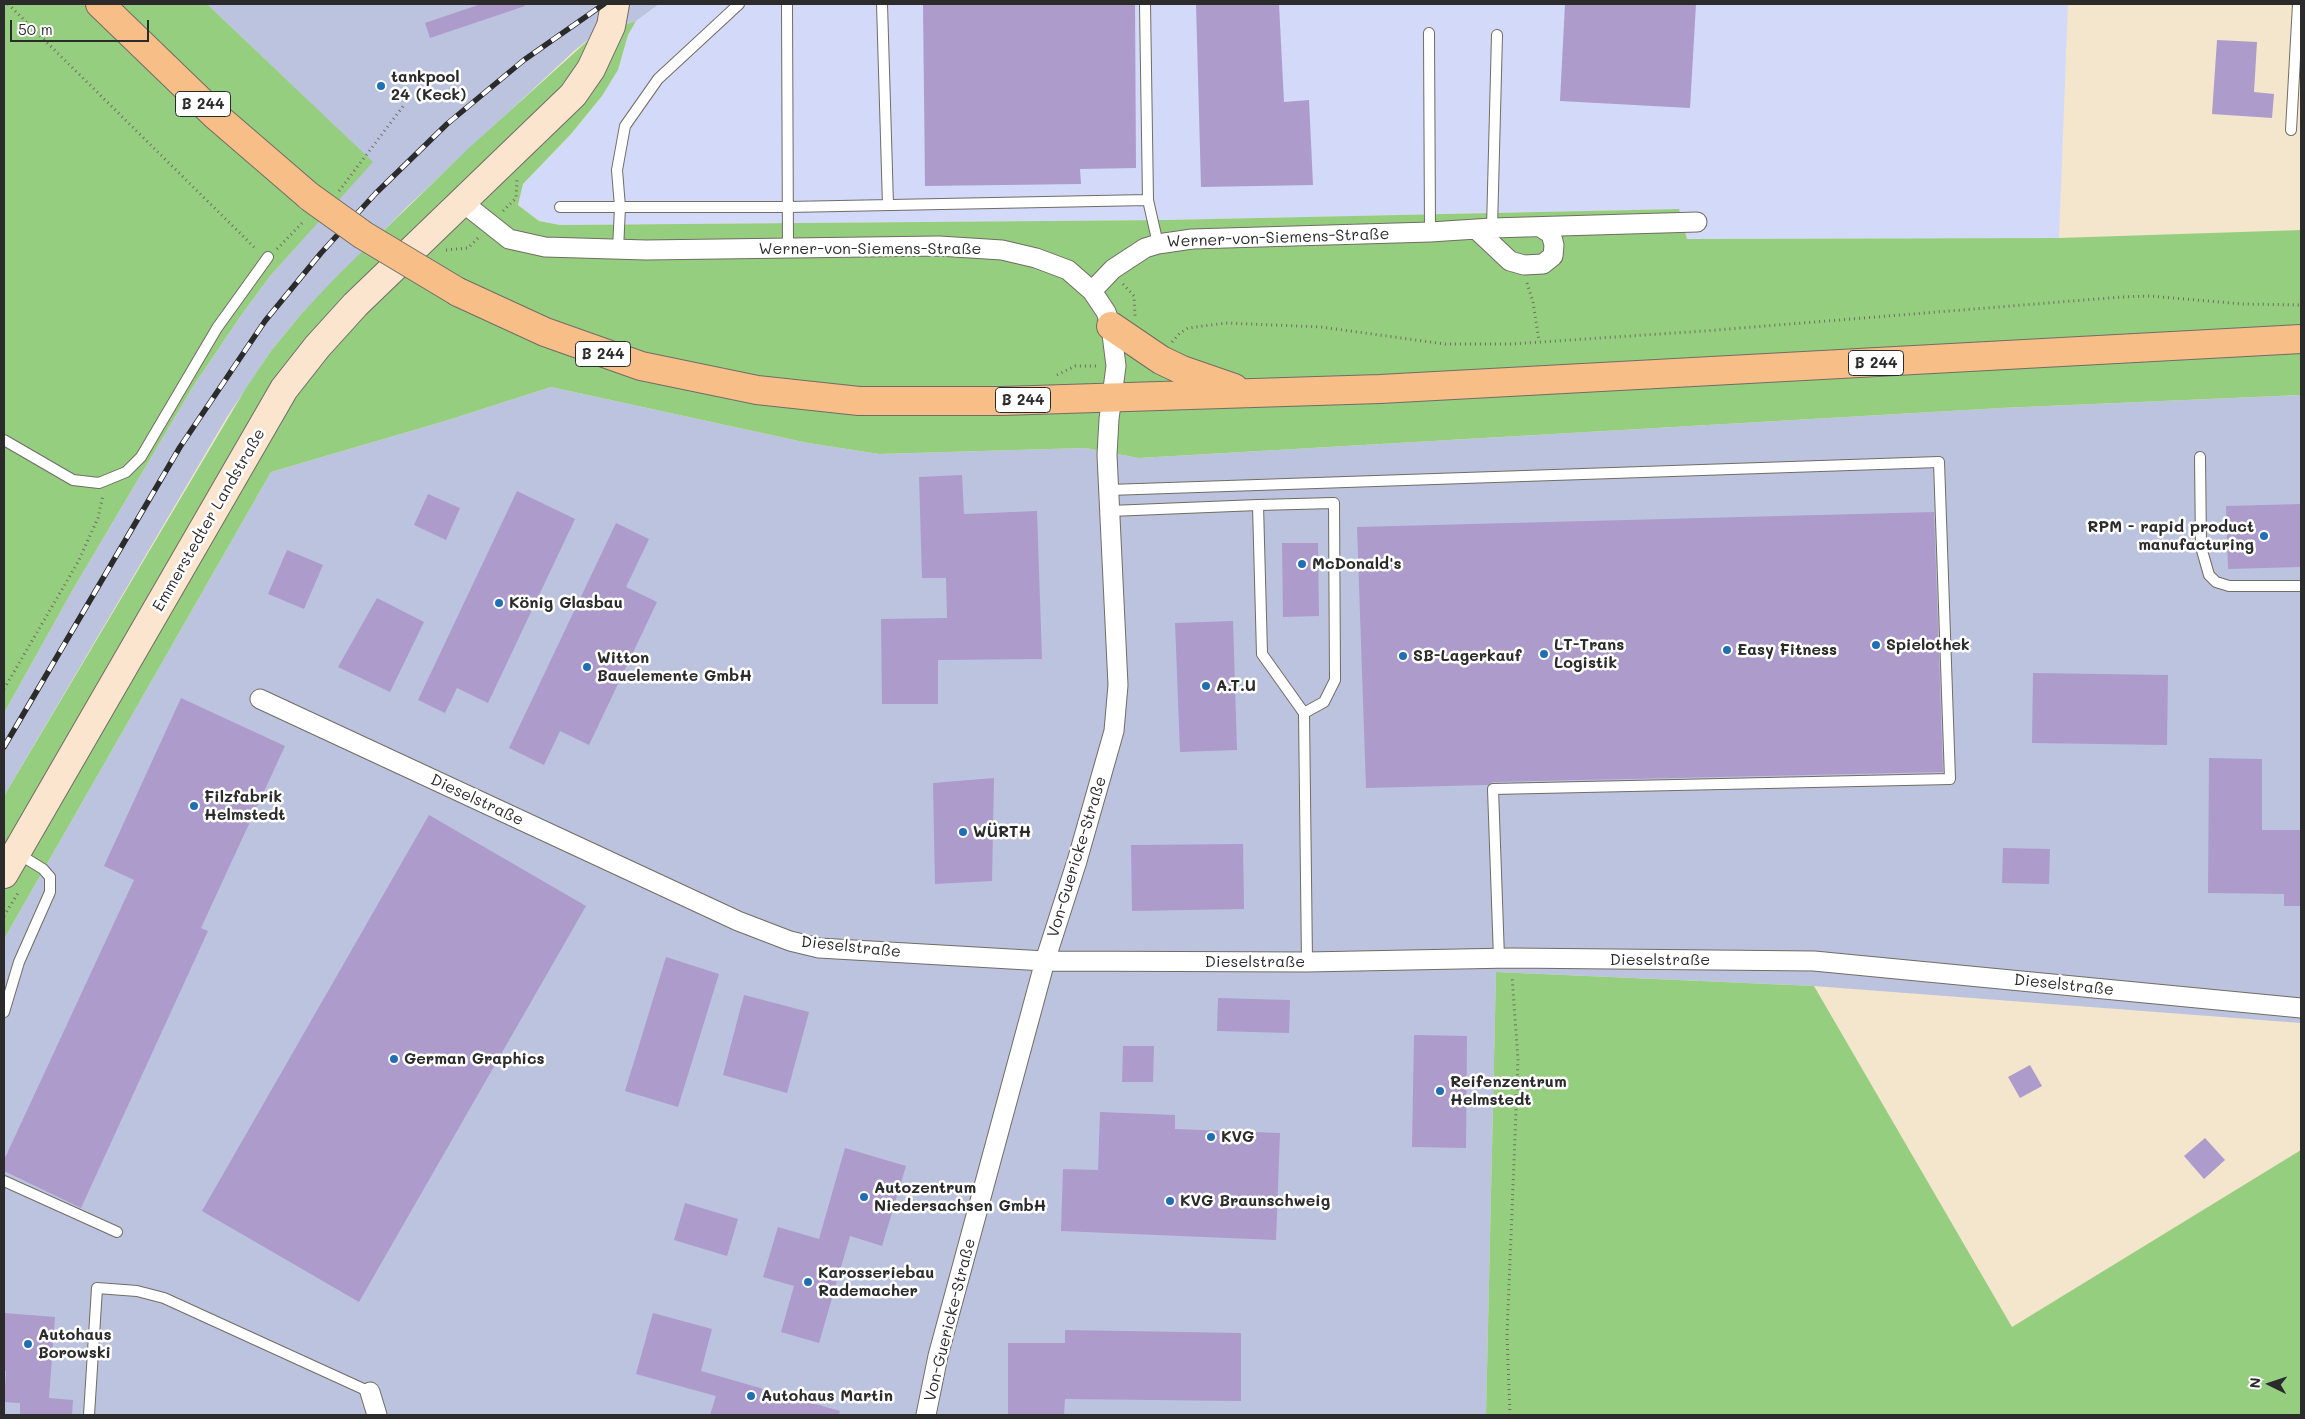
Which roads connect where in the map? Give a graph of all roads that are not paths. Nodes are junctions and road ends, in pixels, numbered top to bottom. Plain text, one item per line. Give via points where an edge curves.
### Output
1 (100, 4) edge
2 (614, 4) edge
3 (739, 4) edge
4 (787, 4) edge
5 (882, 4) edge
6 (1144, 4) edge
7 (2298, 4) edge
8 (1429, 33) dead end
9 (1496, 35) dead end
10 (2291, 130) dead end
11 (1148, 200) junction
12 (460, 201) junction
13 (888, 205) junction
14 (560, 207) dead end
15 (620, 207) junction
16 (788, 207) junction
17 (1697, 222) dead end
18 (1540, 227) junction
19 (1484, 229) junction
20 (1430, 232) junction
21 (1158, 244) junction
22 (788, 249) junction
23 (618, 250) junction
24 (268, 257) road end
25 (1092, 291) junction
26 (1111, 326) junction
27 (2301, 339) edge
28 (1252, 394) junction
29 (1112, 397) junction
30 (4, 440) edge
31 (2200, 457) dead end
32 (1109, 490) junction
33 (1258, 505) junction
34 (1110, 512) junction
35 (2301, 586) edge
36 (260, 699) dead end
37 (1304, 714) junction
38 (18, 863) edge
39 (1505, 958) junction
40 (1045, 961) junction
41 (1307, 962) junction
42 (2301, 1008) edge
43 (4, 1012) edge
44 (4, 1181) edge
45 (117, 1232) dead end
46 (370, 1392) joint
47 (88, 1415) edge
48 (377, 1415) edge
49 (926, 1415) edge

1 - 29 main road, B 244, bridge via 310,207 458,292 544,332 641,366 757,390 859,401
2 - 12 main road, Emmerstedter Landstraße via 611,26 591,69 573,94
3 - 15 lane via 658,78 625,126 618,170
4 - 16 lane
5 - 13 lane
6 - 11 lane
7 - 10 lane
8 - 20 lane
9 - 19 lane
11 - 13 lane
11 - 21 lane
12 - 23 street, Werner-von-Siemens-Straße via 509,239 527,245
12 - 38 main road, Emmerstedter Landstraße via 355,305 317,346 284,389
13 - 16 lane
14 - 15 lane
15 - 16 lane
15 - 23 lane
16 - 22 lane
17 - 18 street, Werner-von-Siemens-Straße
18 - 19 street, Werner-von-Siemens-Straße
18 - 19 street via 1551,234 1553,256 1543,264 1524,265 1510,261
19 - 20 street, Werner-von-Siemens-Straße
20 - 21 street, Werner-von-Siemens-Straße via 1192,239
21 - 25 street, Werner-von-Siemens-Straße via 1131,256
22 - 23 street, Werner-von-Siemens-Straße
22 - 25 street, Werner-von-Siemens-Straße via 939,246 1002,250 1068,270
24 - 30 lane via 217,328 141,457 126,472 105,482 72,480
25 - 26 street, Von-Guericke-Straße
26 - 28 main road, B 244 via 1182,370
26 - 29 street, Von-Guericke-Straße via 1116,366
27 - 28 main road, B 244
28 - 29 main road, B 244
29 - 32 street, Von-Guericke-Straße via 1107,436
31 - 35 lane via 2201,547 2209,575 2216,582 2229,586
32 - 34 street, Von-Guericke-Straße
32 - 39 lane via 1939,462 1950,778 1493,788
33 - 34 lane
33 - 37 lane via 1262,654
33 - 37 lane via 1334,503 1335,680 1324,702
34 - 40 street, Von-Guericke-Straße via 1117,711 1108,757
36 - 40 street, Dieselstraße via 738,921 790,941 819,948
37 - 41 lane
38 - 43 lane via 50,877 50,892 19,962
39 - 41 street, Dieselstraße
39 - 42 street, Dieselstraße via 1814,961
40 - 41 street, Dieselstraße
40 - 49 street, Von-Guericke-Straße via 938,1356
44 - 45 lane
46 - 47 lane via 164,1298 137,1291 98,1288
46 - 48 street

